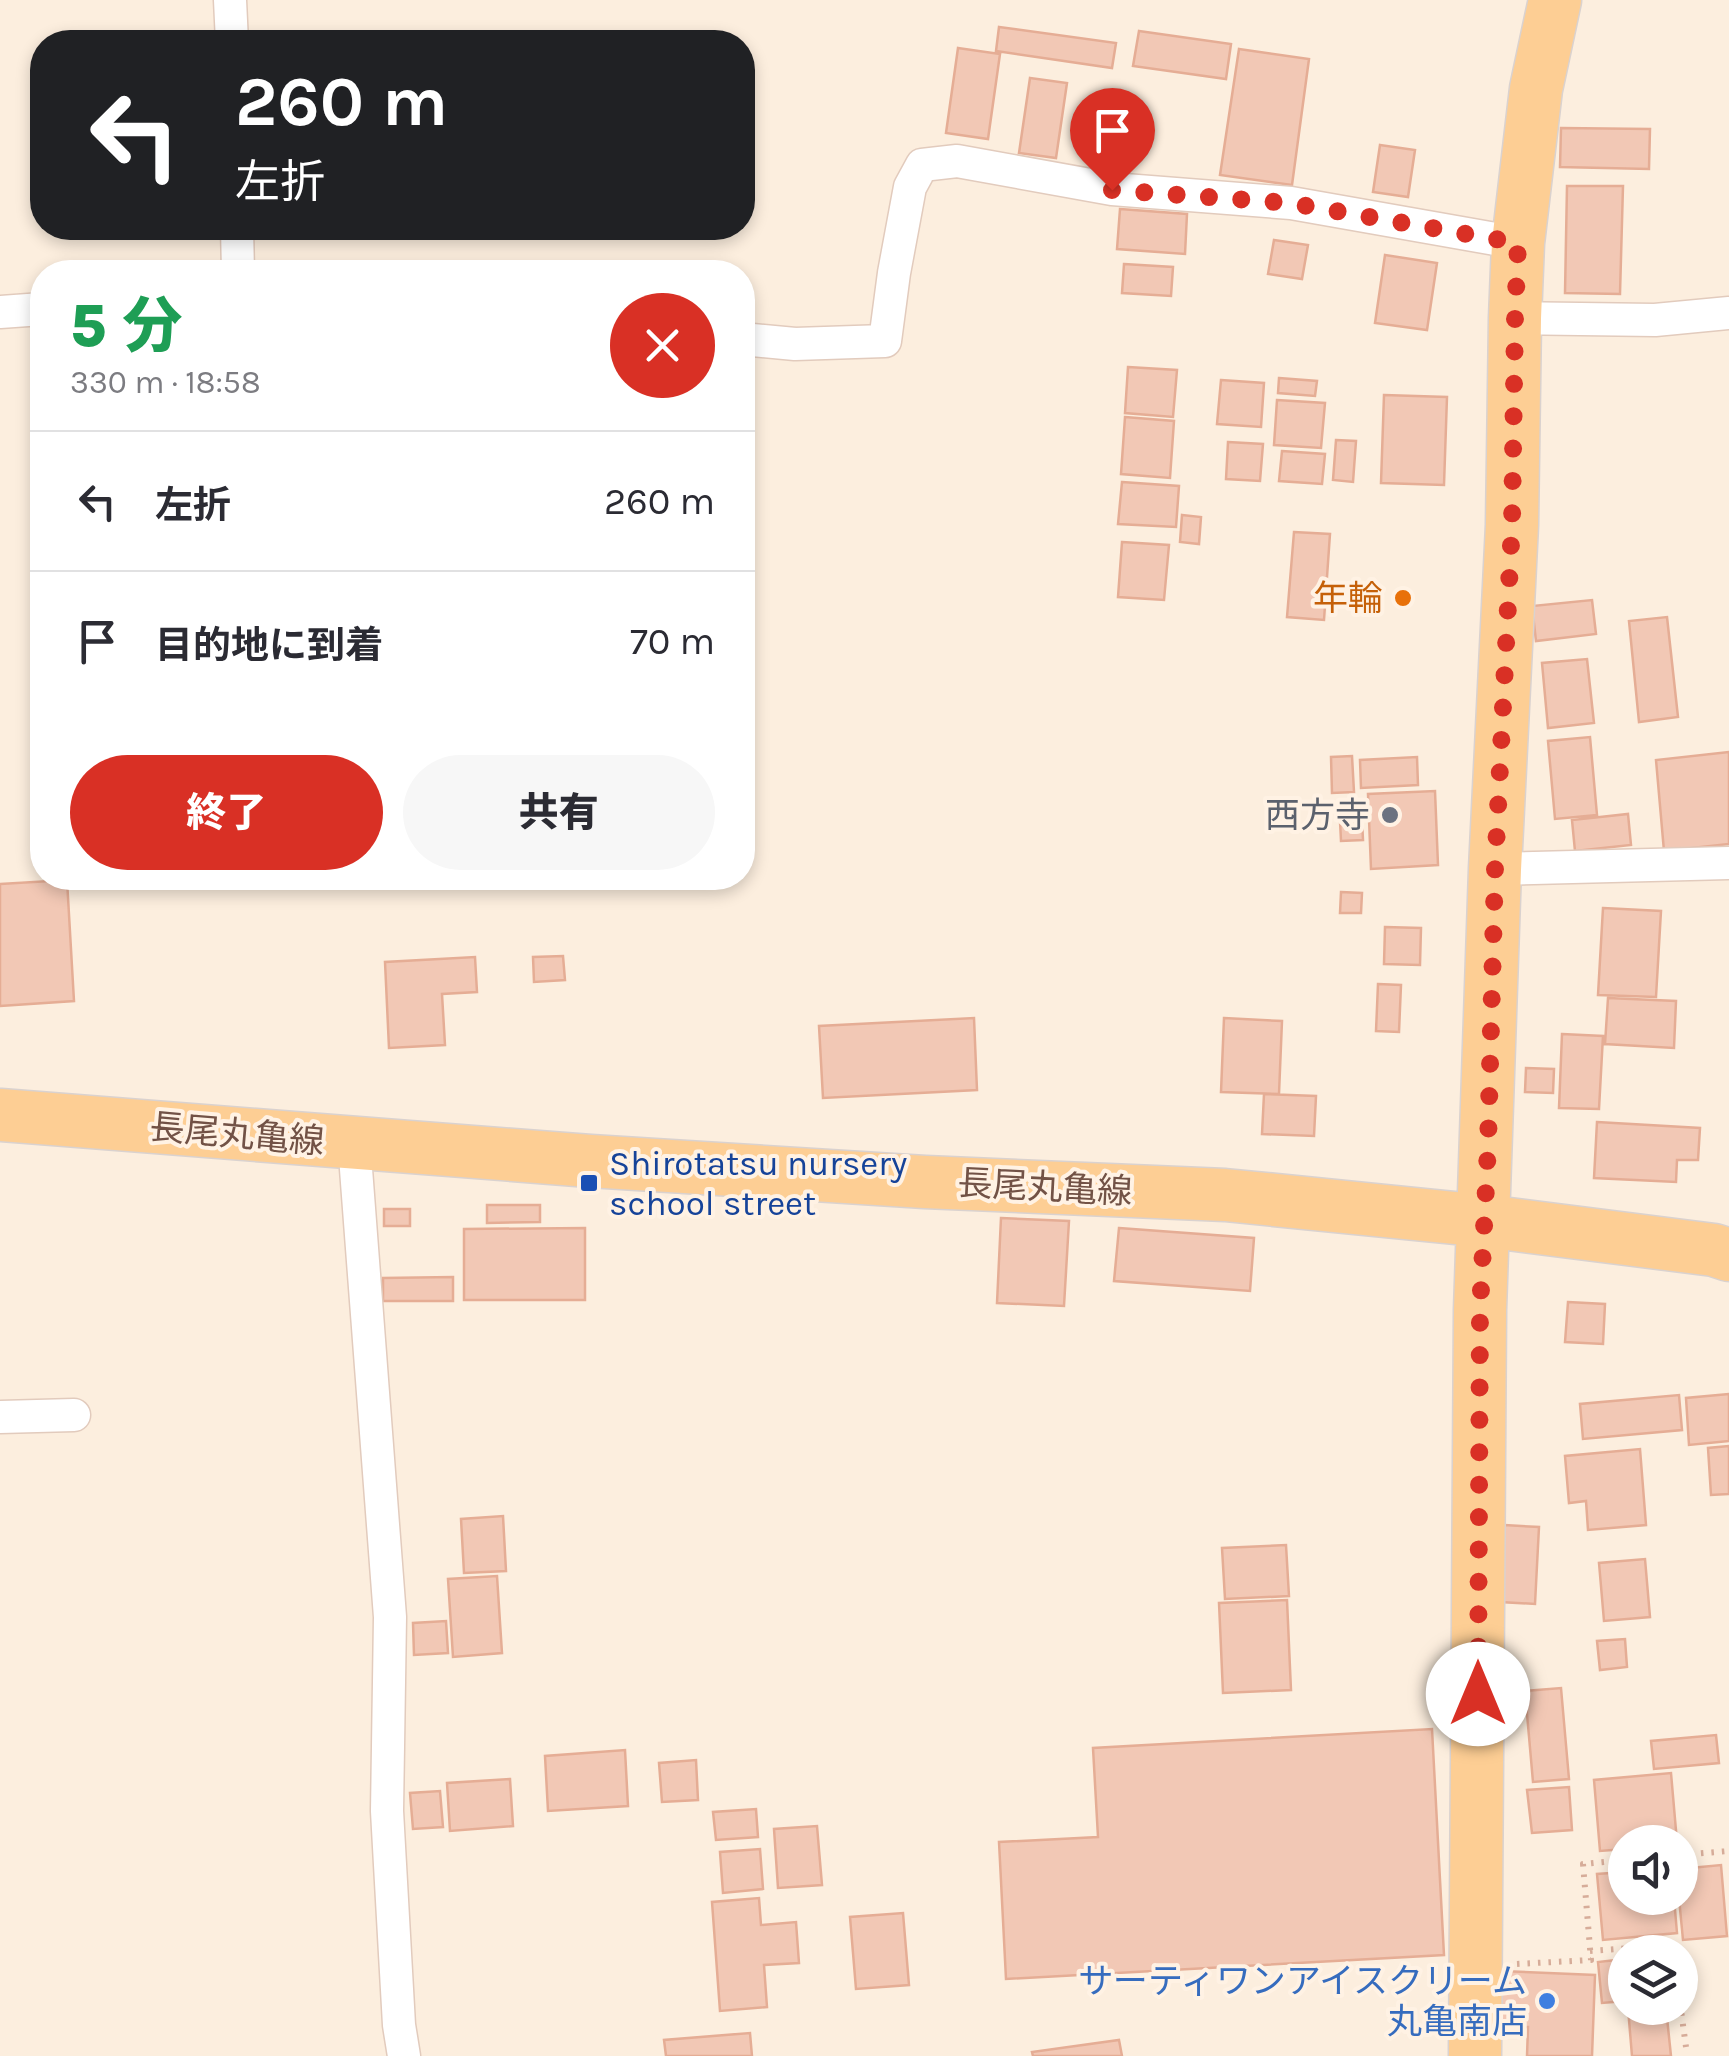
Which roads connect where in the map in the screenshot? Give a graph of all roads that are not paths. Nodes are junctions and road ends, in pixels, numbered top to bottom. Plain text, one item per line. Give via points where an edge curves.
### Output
1 (230, 0) edge
2 (1554, 0) edge
3 (231, 30) edge
4 (1518, 243) junction
5 (30, 310) edge
6 (0, 312) edge
7 (1729, 313) edge
8 (1515, 318) junction
9 (755, 341) edge
10 (1729, 864) edge
11 (1495, 869) junction
12 (0, 1116) edge
13 (359, 1144) junction
14 (1485, 1220) junction
15 (1729, 1255) edge
16 (74, 1414) dead end
17 (0, 1417) edge
18 (404, 2056) edge
19 (1475, 2056) edge

1 - 3 street
2 - 4 main road
4 - 8 main road
4 - 9 street via 1290,203 1112,190 956,161 922,165 910,187 885,340
5 - 6 street
7 - 8 street via 1655,320
8 - 11 main road
10 - 11 street
11 - 14 main road
12 - 13 main road, 長尾丸亀線
13 - 14 main road, 長尾丸亀線 via 1225,1195
13 - 18 street via 390,1617 387,1811
14 - 15 main road, 長尾丸亀線
14 - 19 main road
16 - 17 street

